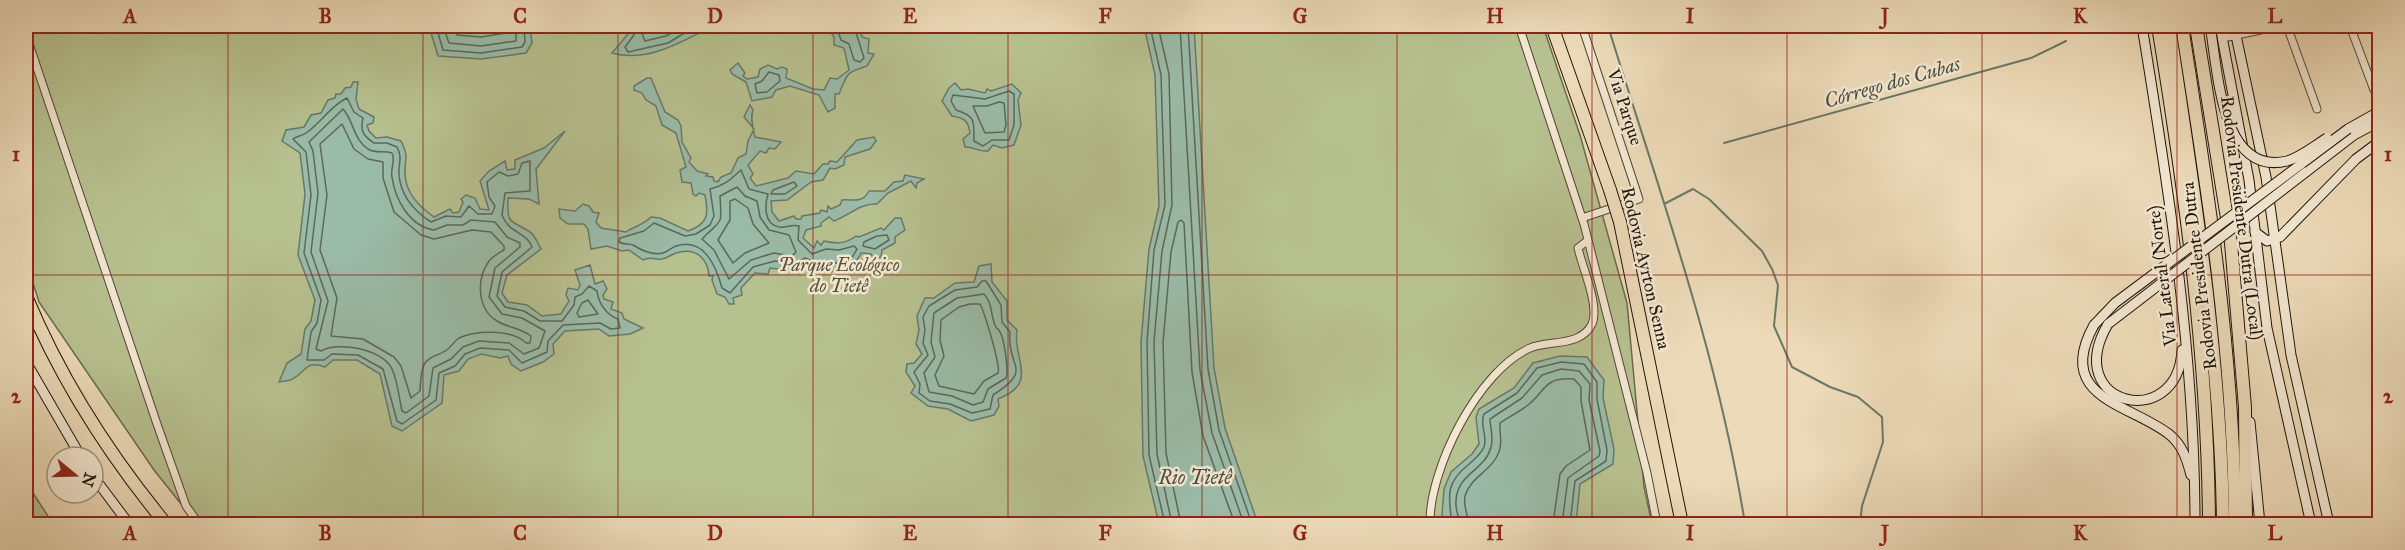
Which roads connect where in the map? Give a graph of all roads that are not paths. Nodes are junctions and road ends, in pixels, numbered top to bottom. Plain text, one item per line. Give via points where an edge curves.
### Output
1 (1519, 26) edge
2 (1552, 26) edge
3 (1582, 26) edge
4 (2142, 26) edge
5 (2158, 26) edge
6 (2169, 26) edge
7 (2181, 26) edge
8 (2196, 26) edge
9 (2210, 26) edge
10 (2220, 26) edge
11 (2279, 26) edge
12 (2287, 26) edge
13 (2350, 26) edge
14 (2235, 30) edge
15 (26, 35) edge
16 (2223, 38) junction
17 (2374, 90) dead end
18 (2317, 109) dead end
19 (2379, 111) edge
20 (2379, 121) edge
21 (2348, 129) junction
22 (2379, 141) edge
23 (1582, 218) junction
24 (2255, 232) junction
25 (2274, 240) junction
26 (1587, 241) junction
27 (26, 296) edge
28 (2185, 317) junction
29 (26, 362) edge
30 (2299, 387) junction
31 (2280, 393) junction
32 (2245, 407) junction
33 (74, 445) edge
34 (2195, 490) junction
35 (105, 492) edge
36 (129, 525) edge
37 (166, 525) edge
38 (199, 525) edge
39 (1430, 525) edge
40 (1657, 525) edge
41 (1682, 525) edge
42 (2195, 525) edge
43 (2209, 525) edge
44 (2223, 525) edge
45 (2235, 525) edge
46 (2246, 525) edge
47 (2260, 525) edge
48 (2311, 525) edge
49 (2330, 525) edge

1 - 23 street
2 - 41 highway, Rodovia Ayrton Senna, bridge via 1620,222
3 - 23 street, Via Parque via 1639,199
4 - 28 main road, Via Lateral (Norte)
5 - 43 highway, Rodovia Presidente Dutra via 2191,258
6 - 44 highway, Rodovia Presidente Dutra via 2215,350
7 - 45 highway, Rodovia Presidente Dutra via 2209,198 2228,350
8 - 32 highway, Rodovia Presidente Dutra (Local) via 2231,243
9 - 21 main road, bridge via 2229,125 2243,150 2262,160 2288,161
10 - 16 main road
11 - 14 street
12 - 18 street
13 - 17 street
14 - 16 street
14 - 25 main road via 2265,171
15 - 38 street via 156,424 186,506
16 - 24 main road
19 - 21 main road
20 - 28 main road, bridge via 2354,135 2108,324 2095,352 2098,375 2115,393 2137,400 2154,398 2173,382 2182,360
21 - 34 main road, bridge via 2115,303 2086,339 2084,361 2093,387 2112,405 2176,440 2186,455
22 - 25 main road
23 - 26 street
24 - 25 main road via 2262,239
24 - 31 main road
25 - 30 main road
26 - 39 street via 1578,248 1592,301 1591,326 1565,342 1522,352 1477,396 1463,416 1437,482
26 - 40 street
27 - 37 highway via 80,401
28 - 34 main road, Via Lateral (Norte)
29 - 33 main road
30 - 31 main road
30 - 49 main road
31 - 48 main road
32 - 46 highway, Rodovia Presidente Dutra (Local)
32 - 47 main road
34 - 42 main road, Via Lateral (Norte)
35 - 36 main road

